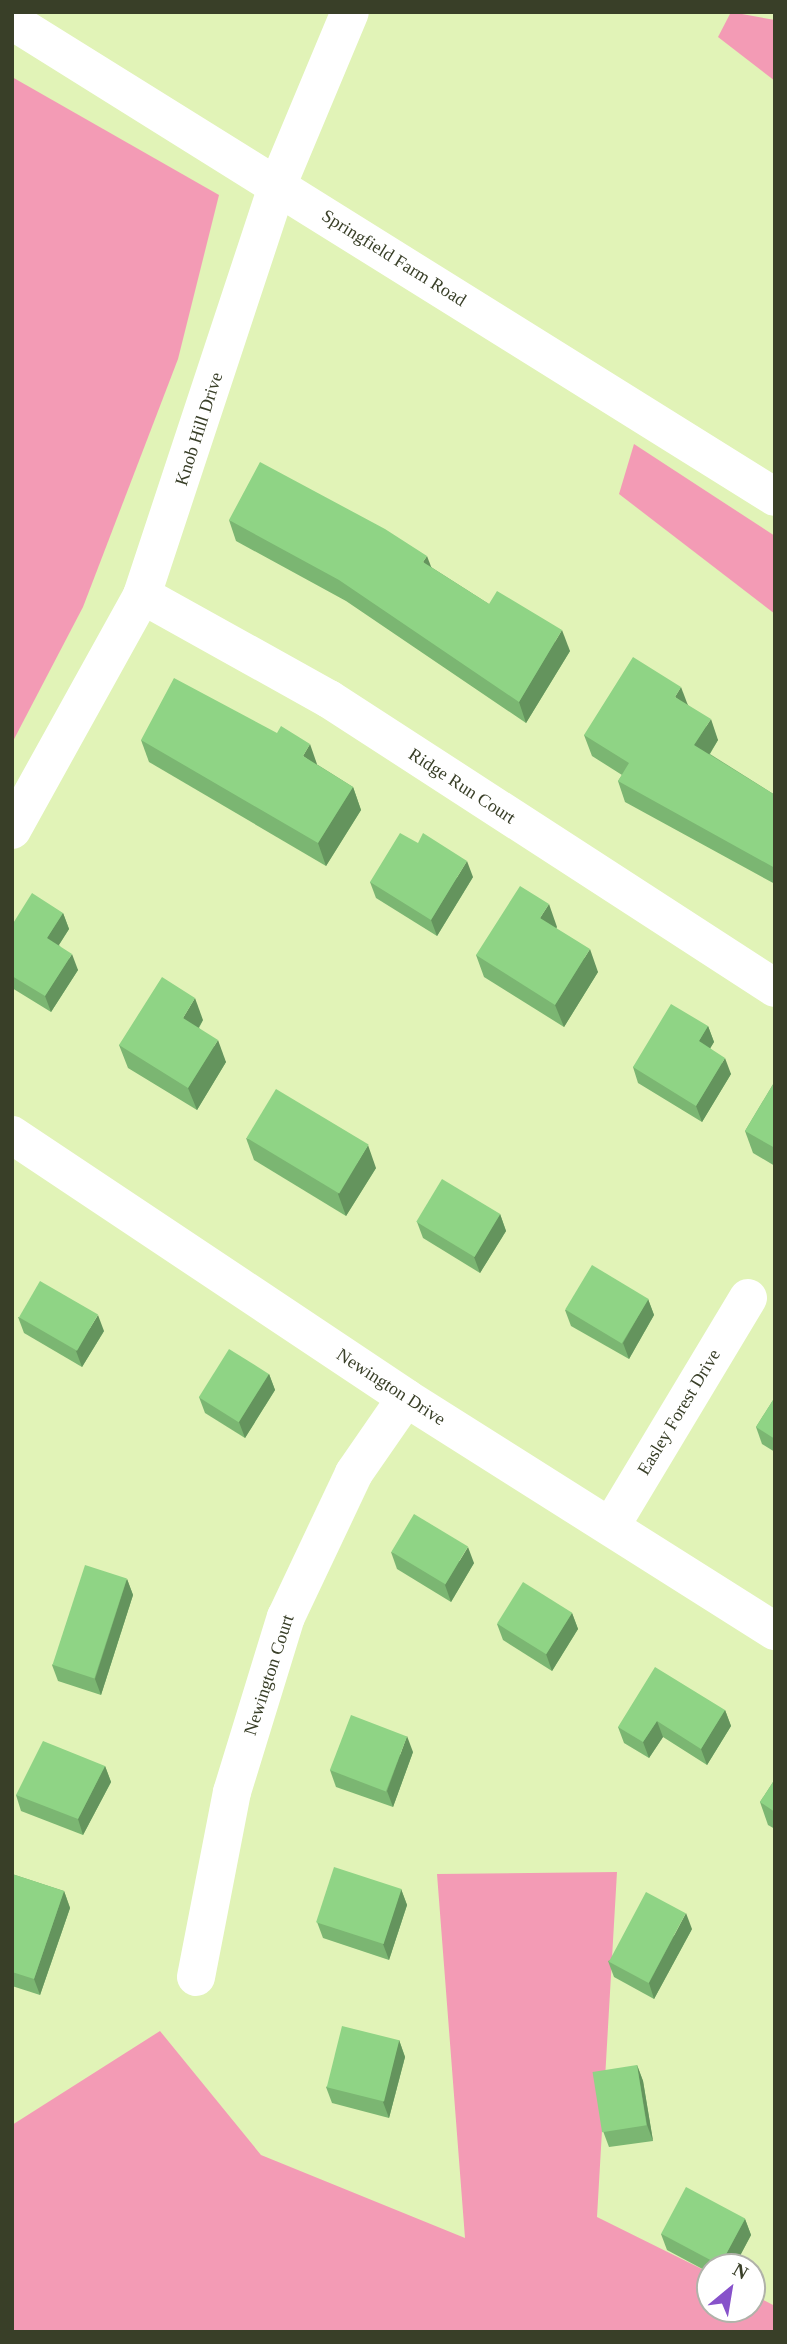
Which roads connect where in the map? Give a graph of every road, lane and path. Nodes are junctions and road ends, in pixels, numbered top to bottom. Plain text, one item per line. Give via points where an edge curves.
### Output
1 (350, 12) edge
2 (12, 21) edge
3 (278, 184) junction
4 (775, 497) edge
5 (142, 595) junction
6 (12, 830) edge
7 (775, 988) edge
8 (12, 1135) edge
9 (748, 1298) dead end
10 (406, 1398) junction
11 (611, 1526) junction
12 (775, 1631) edge
13 (196, 1977) dead end

1 - 3 street, Knob Hill Drive
2 - 3 street, Springfield Farm Road
3 - 4 street, Springfield Farm Road
3 - 5 street, Knob Hill Drive
5 - 6 street, Knob Hill Drive
5 - 7 street, Ridge Run Court via 329,699
8 - 10 street, Newington Drive
9 - 11 street, Easley Forest Drive
10 - 11 street, Newington Drive
10 - 13 street, Newington Court via 354,1473 286,1617 232,1792
11 - 12 street, Newington Drive

